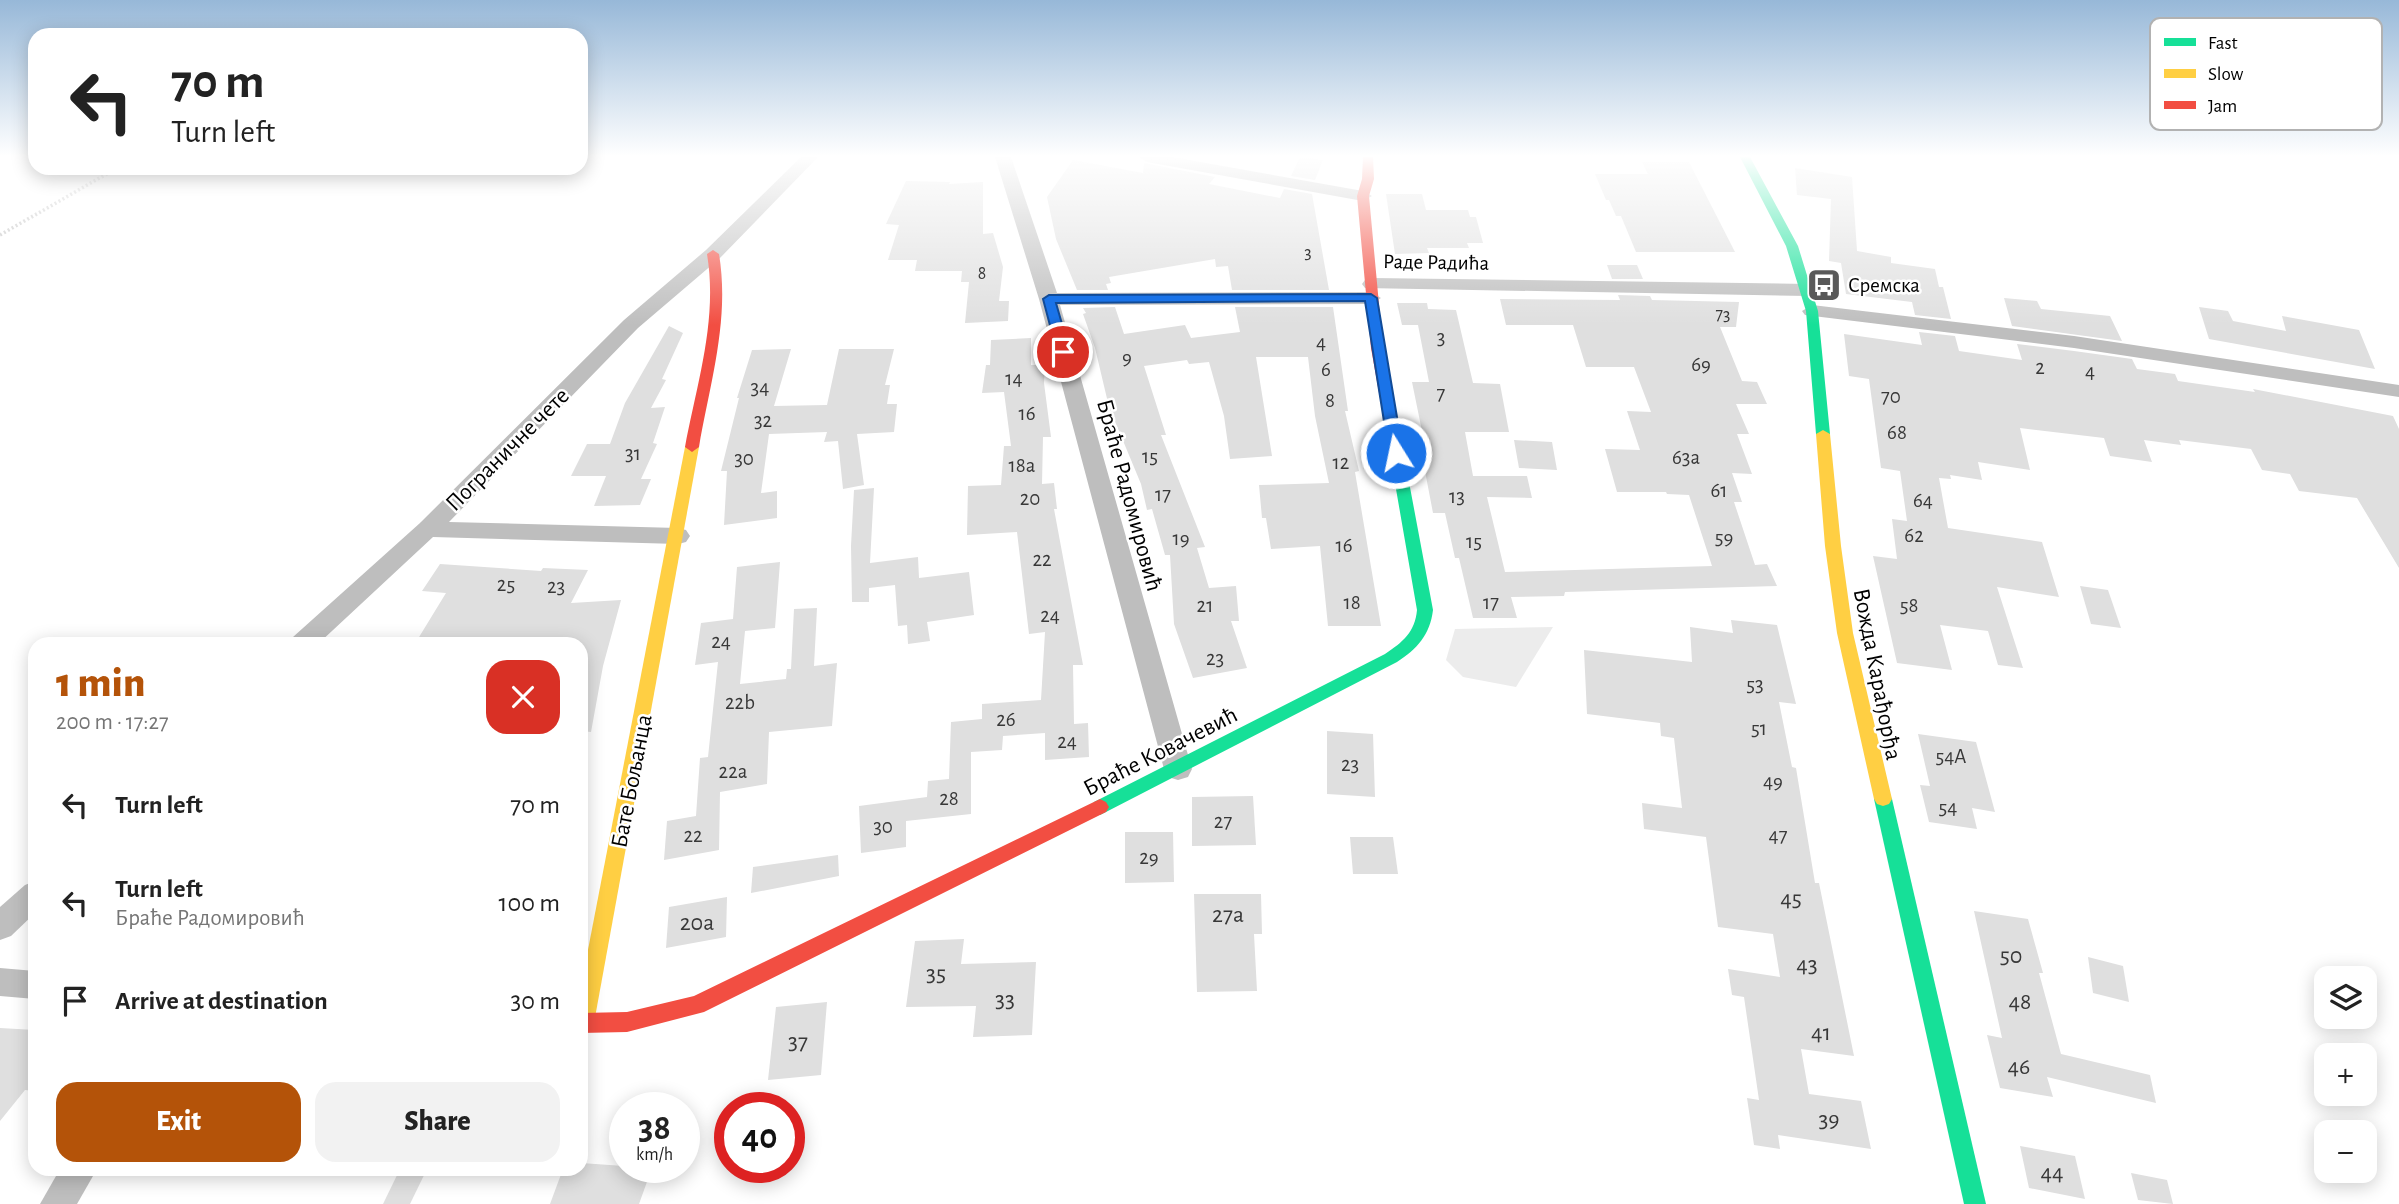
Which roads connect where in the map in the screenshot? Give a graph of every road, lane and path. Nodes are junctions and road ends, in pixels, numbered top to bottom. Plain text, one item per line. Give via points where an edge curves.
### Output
1 (37, 213) edge
2 (753, 213) edge
3 (1021, 213) edge
4 (1365, 213) edge
5 (1775, 213) edge
6 (0, 234) edge
7 (713, 254) junction
8 (1808, 290) junction
9 (1372, 291) junction
10 (1049, 299) junction
11 (1812, 311) junction
12 (2399, 391) edge
13 (429, 529) junction
14 (678, 536) junction
15 (310, 637) edge
16 (1178, 768) junction
17 (28, 900) edge
18 (0, 926) edge
19 (0, 982) edge
20 (28, 984) edge
21 (588, 997) edge
22 (588, 1023) edge
23 (75, 1176) edge
24 (57, 1204) edge
25 (1975, 1204) edge

1 - 6 path
2 - 7 street
3 - 10 street, Браће Радомировић
4 - 9 street, Раде Радића
5 - 8 street, Вожда Карађорђа
7 - 13 street, Пограничне чете via 631,324
7 - 14 street, Бате Бољанца via 718,272 712,322
8 - 9 street, Раде Радића
8 - 11 street, Вожда Карађорђа
9 - 10 street
9 - 16 street, Браће Ковачевић via 1425,626 1418,638 1391,658
10 - 16 street, Браће Радомировић
11 - 12 street via 2074,342
11 - 25 street, Вожда Карађорђа via 1845,633
13 - 14 street
13 - 15 street, Пограничне чете
14 - 21 street, Бате Бољанца
16 - 22 street, Браће Ковачевић via 696,1005 628,1022
17 - 18 street
19 - 20 street
23 - 24 street

